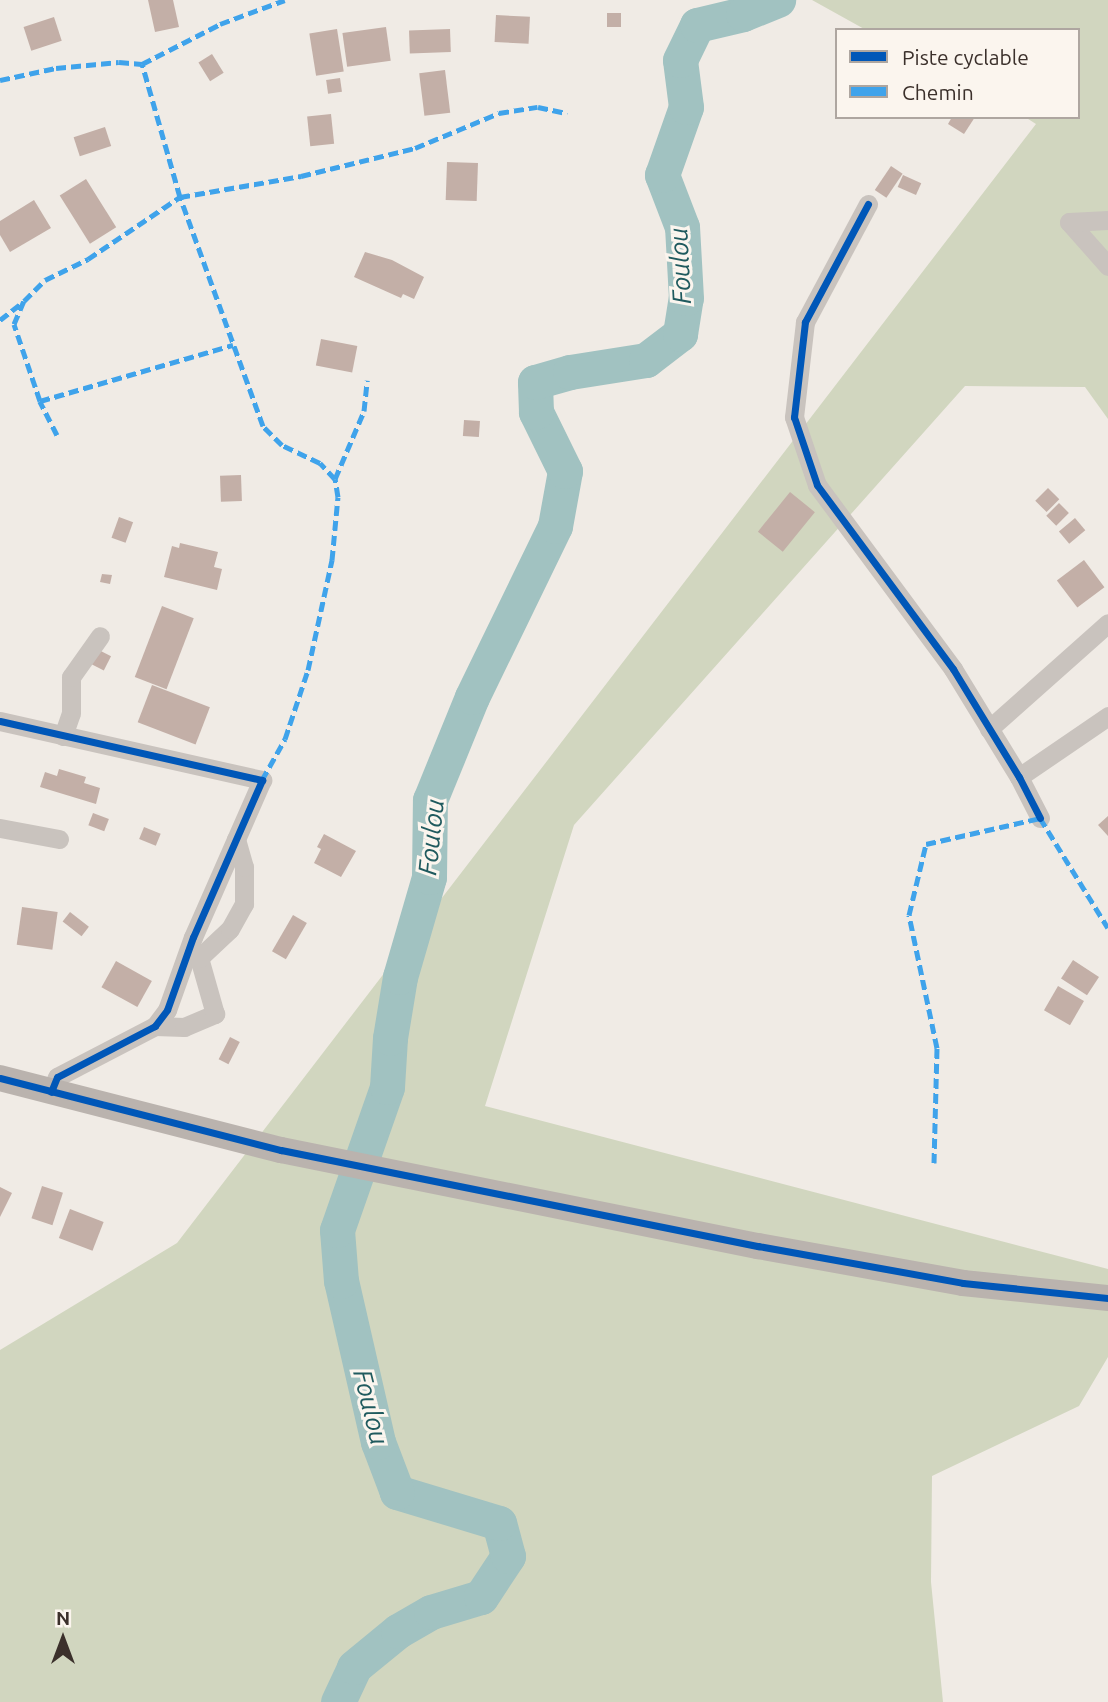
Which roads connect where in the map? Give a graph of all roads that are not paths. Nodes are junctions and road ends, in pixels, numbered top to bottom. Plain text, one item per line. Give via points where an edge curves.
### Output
1 (867, 204) dead end
2 (1108, 220) edge
3 (1108, 266) edge
4 (1108, 623) edge
5 (100, 636) dead end
6 (1108, 716) edge
7 (0, 721) edge
8 (989, 729) junction
9 (63, 736) junction
10 (1019, 777) junction
11 (1040, 818) dead end
12 (0, 828) edge
13 (59, 839) dead end
14 (236, 839) junction
15 (155, 1026) junction
16 (0, 1078) edge
17 (51, 1092) junction
18 (1108, 1298) edge

1 - 8 street via 805,322 794,417 817,485 953,669
2 - 3 street via 1069,222
4 - 8 street
5 - 9 street via 71,677 71,713
6 - 10 street
7 - 9 street
8 - 10 street
9 - 14 street via 262,780
10 - 11 street
12 - 13 street
14 - 15 street via 167,1010
14 - 15 street via 244,867 244,904 230,929 199,958 215,1014 184,1027
15 - 17 street via 57,1077
16 - 17 street
17 - 18 street via 281,1150 758,1246 963,1283

